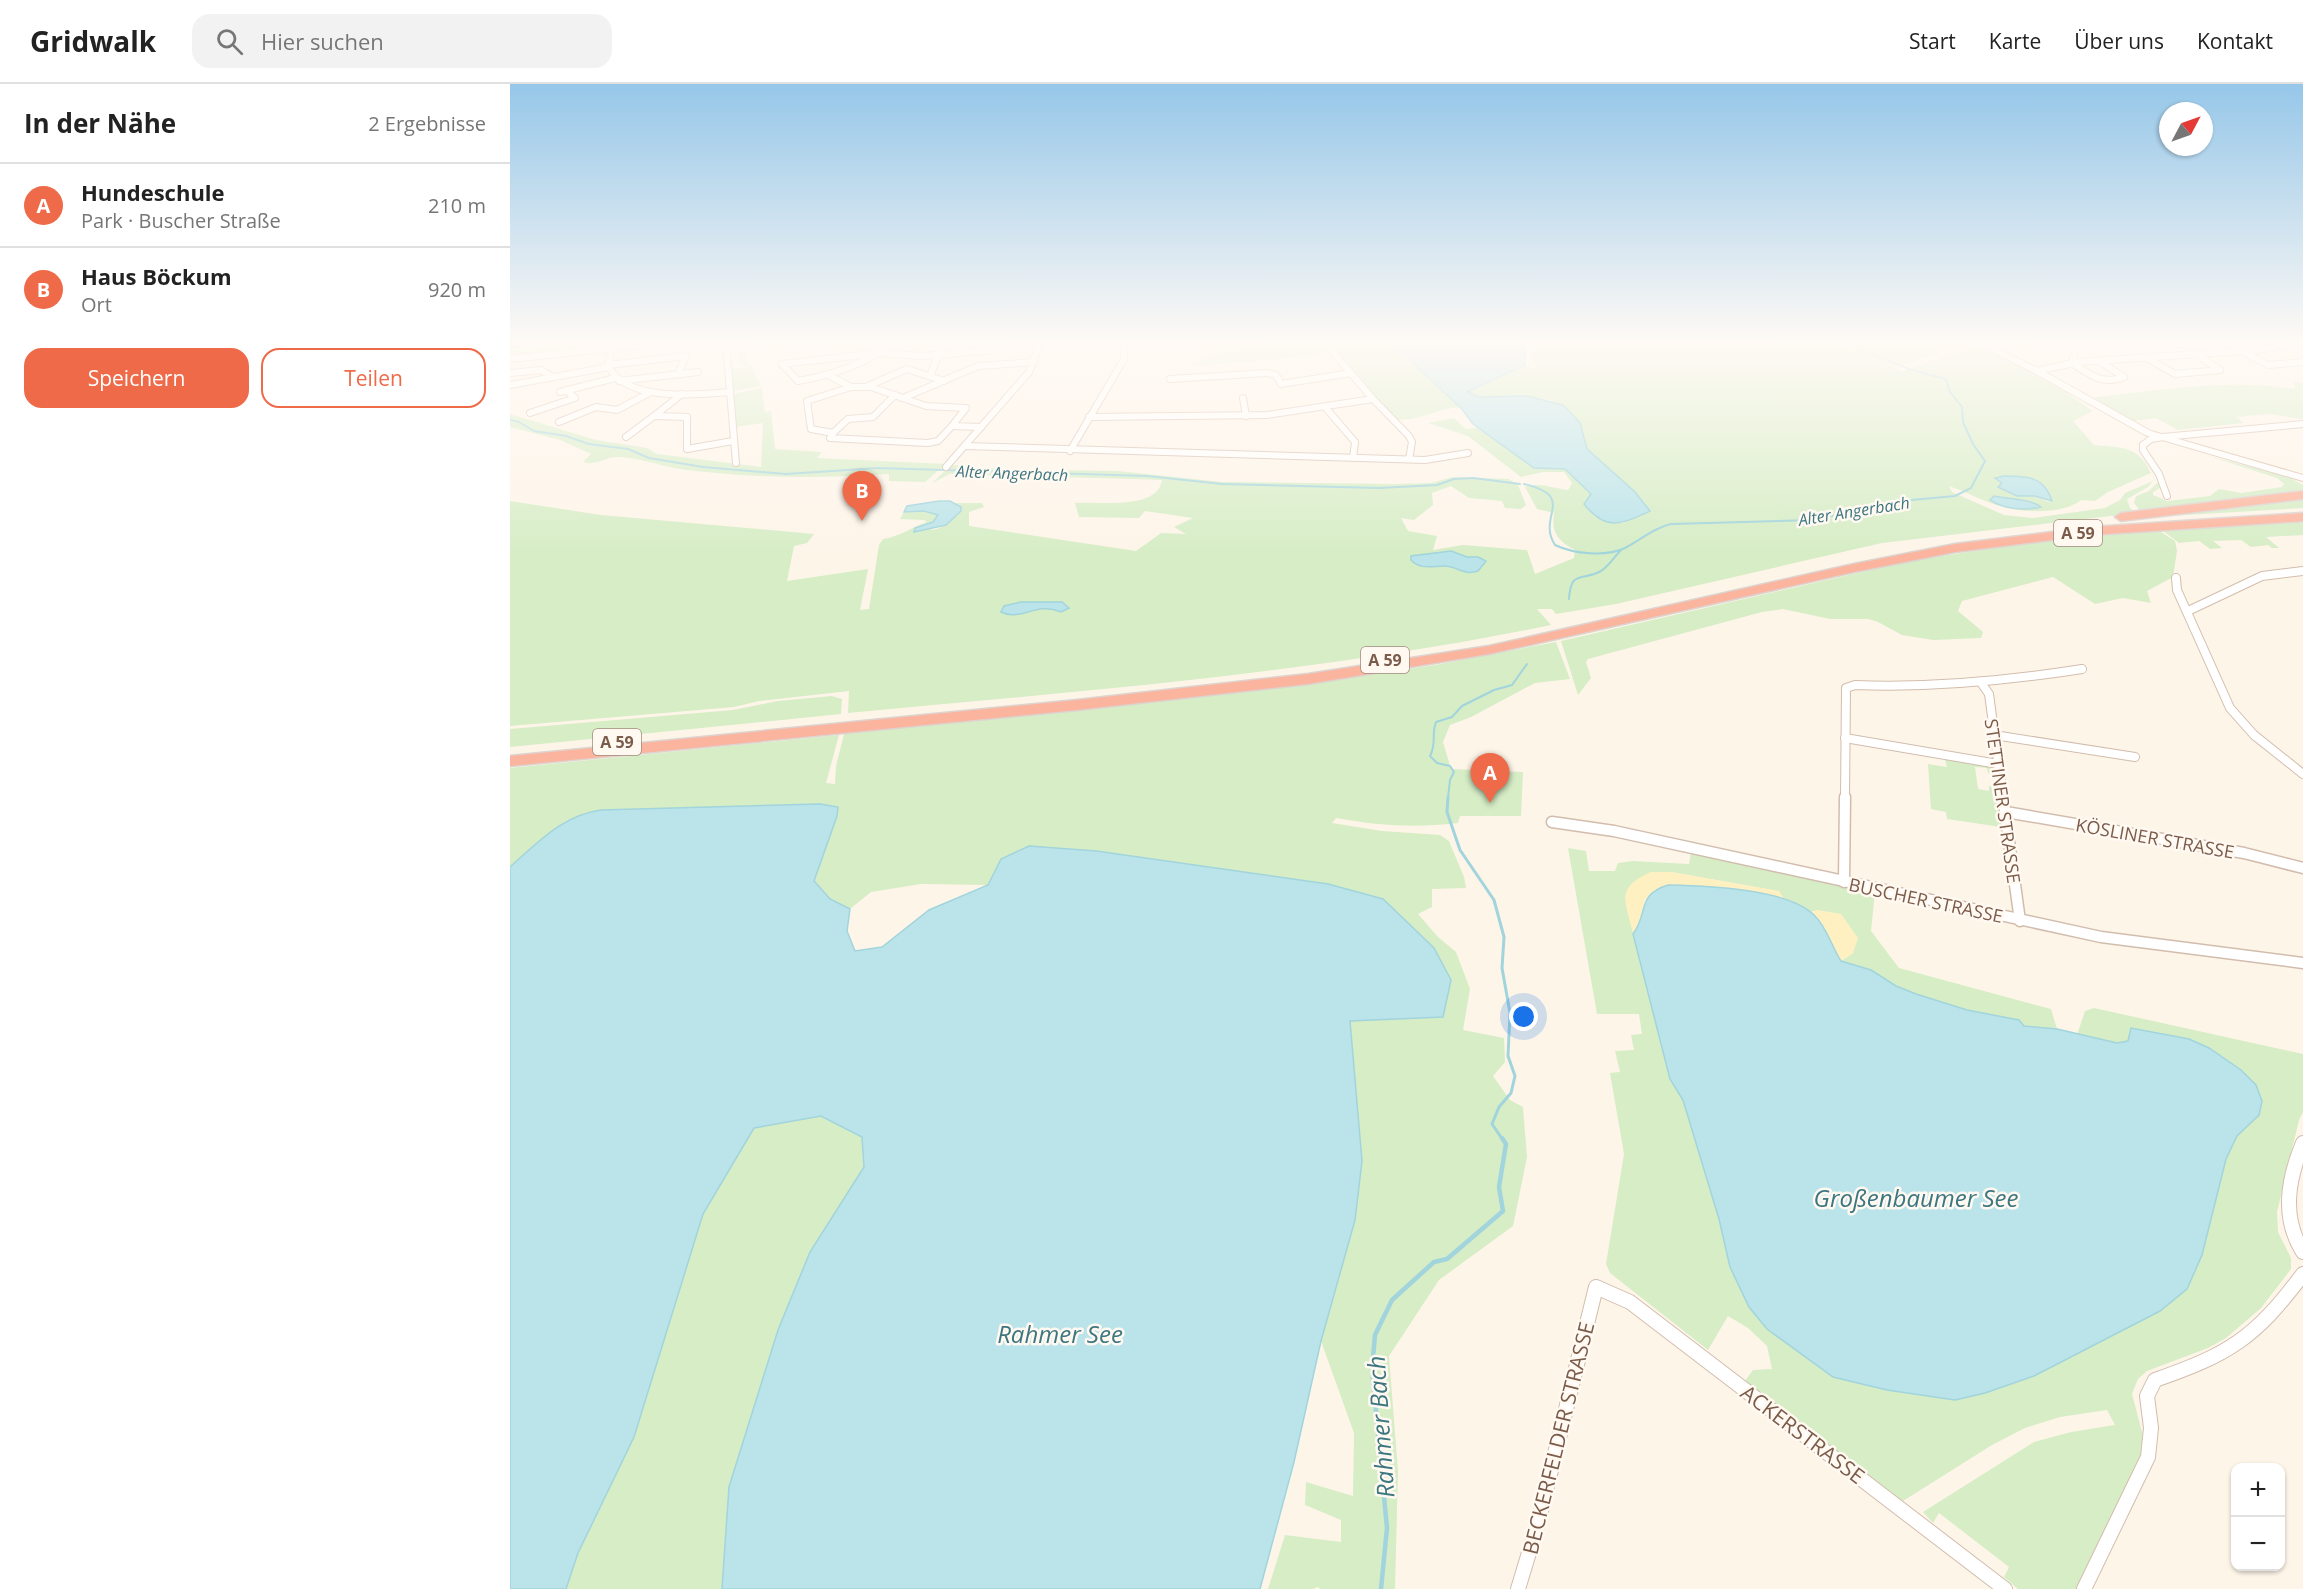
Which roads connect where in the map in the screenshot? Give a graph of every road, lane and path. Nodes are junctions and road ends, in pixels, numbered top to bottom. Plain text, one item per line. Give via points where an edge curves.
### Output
1 (581, 413) edge
2 (658, 413) edge
3 (731, 413) edge
4 (809, 413) edge
5 (877, 413) edge
6 (962, 413) edge
7 (993, 413) edge
8 (1091, 413) edge
9 (1288, 413) edge
10 (1330, 413) edge
11 (1387, 413) edge
12 (2111, 413) edge
13 (654, 416) junction
14 (1246, 416) joint
15 (1089, 417) junction
16 (560, 422) dead end
17 (2303, 424) edge
18 (952, 426) junction
19 (981, 427) junction
20 (833, 432) junction
21 (2196, 435) junction
22 (626, 437) dead end
23 (2164, 438) junction
24 (733, 441) junction
25 (965, 446) junction
26 (2143, 446) junction
27 (2199, 449) junction
28 (1070, 451) junction
29 (1468, 453) dead end
30 (1353, 458) junction
31 (1409, 459) junction
32 (736, 463) dead end
33 (946, 466) dead end
34 (2303, 478) edge
35 (2303, 495) edge
36 (2167, 496) dead end
37 (2303, 511) edge
38 (2303, 517) edge
39 (2060, 528) junction
40 (2303, 571) edge
41 (2176, 578) dead end
42 (2188, 611) junction
43 (2082, 669) dead end
44 (1982, 684) junction
45 (866, 722) junction
46 (824, 726) junction
47 (1994, 735) junction
48 (1845, 738) junction
49 (510, 752) edge
50 (2135, 757) dead end
51 (510, 761) edge
52 (1998, 764) junction
53 (2303, 774) edge
54 (2006, 812) junction
55 (1552, 822) dead end
56 (2303, 868) edge
57 (1844, 882) junction
58 (2020, 921) junction
59 (2303, 963) edge
60 (2303, 1143) edge
61 (2303, 1252) edge
62 (2303, 1274) edge
63 (1596, 1287) joint
64 (1518, 1589) edge
65 (2005, 1589) edge
66 (2084, 1589) edge

1 - 16 street
2 - 13 street
3 - 24 street
4 - 20 street via 811,429
5 - 20 street via 868,419 848,419
6 - 18 street
7 - 19 street
8 - 15 street
9 - 14 street
10 - 30 street via 1355,442
11 - 31 street via 1412,442
12 - 23 main road
13 - 22 street
13 - 24 street via 687,417 687,449
14 - 15 street
15 - 28 street
17 - 21 street
18 - 19 street
18 - 20 street via 938,441 928,443 830,438
19 - 25 street
21 - 23 street
21 - 27 street via 2190,441
23 - 26 street
23 - 26 street
23 - 27 main road
24 - 32 street
25 - 28 street
25 - 33 street
26 - 36 street
27 - 34 main road
28 - 30 street
29 - 31 street via 1442,459
30 - 31 street
35 - 39 highway
37 - 39 highway, A 59
38 - 45 highway, A 59 via 2120,529 1990,543 1854,568 1430,661 1195,692
39 - 45 highway, A 59 via 1896,552 1425,654
40 - 42 street via 2267,575
41 - 42 street via 2181,602
42 - 53 street via 2230,708 2254,735
43 - 44 street
44 - 47 street, STETTINER STRASSE via 1989,694
44 - 48 street via 1849,687 1845,692
45 - 46 highway, A 59
46 - 49 highway, A 59
46 - 51 highway, A 59
47 - 50 street
47 - 52 street, STETTINER STRASSE
48 - 52 street
48 - 57 street
52 - 54 street, STETTINER STRASSE
54 - 56 street, KÖSLINER STRASSE via 2244,853
54 - 58 street, STETTINER STRASSE
55 - 57 street, BUSCHER STRASSE via 1614,831
57 - 58 street, BUSCHER STRASSE
58 - 59 street, BUSCHER STRASSE via 2101,937
60 - 61 street via 2288,1216 2293,1236
62 - 66 street via 2283,1301 2243,1341 2216,1357 2155,1380 2148,1388 2148,1457
63 - 64 street, BECKERFELDER STRASSE
63 - 65 street, ACKERSTRASSE via 1630,1302

